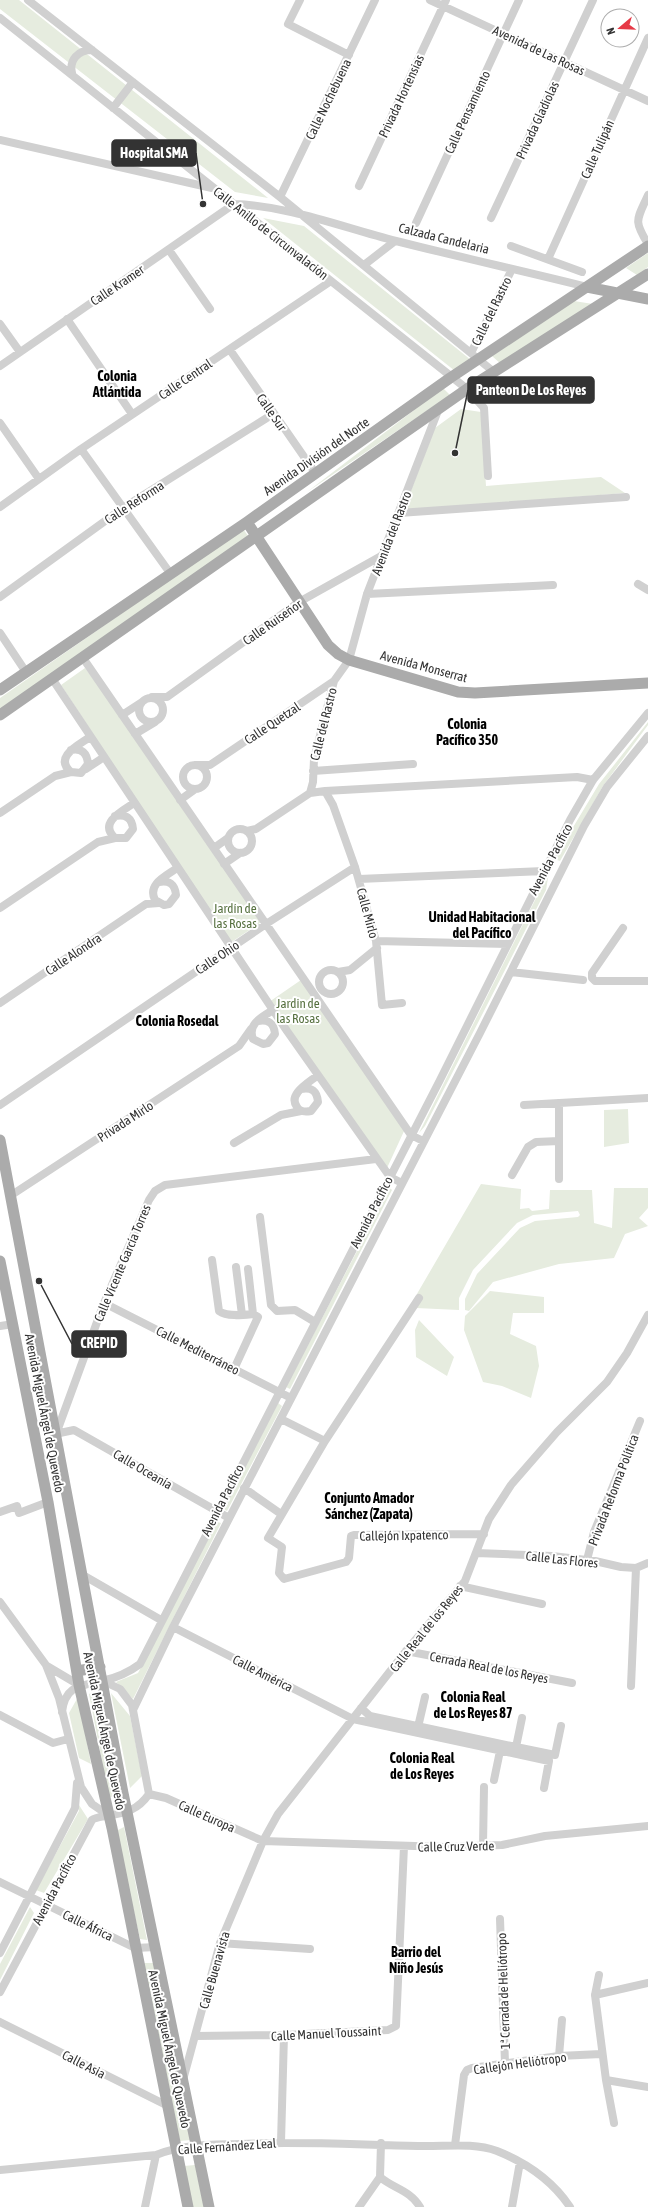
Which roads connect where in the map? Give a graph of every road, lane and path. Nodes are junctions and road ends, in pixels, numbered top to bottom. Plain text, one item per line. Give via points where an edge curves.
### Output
1 (28, 0) edge
2 (300, 0) edge
3 (375, 0) edge
4 (430, 0) edge
5 (519, 0) edge
6 (593, 0) edge
7 (445, 3) edge
8 (0, 18) edge
9 (503, 34) junction
10 (648, 38) edge
11 (92, 50) junction
12 (349, 55) junction
13 (564, 62) junction
14 (72, 73) junction
15 (133, 82) junction
16 (624, 90) junction
17 (648, 101) edge
18 (113, 108) junction
19 (0, 140) edge
20 (359, 186) dead end
21 (215, 189) junction
22 (648, 195) edge
23 (280, 197) junction
24 (234, 204) junction
25 (296, 212) junction
26 (491, 218) dead end
27 (416, 223) dead end
28 (395, 241) junction
29 (648, 245) edge
30 (511, 246) dead end
31 (169, 250) junction
32 (548, 259) junction
33 (364, 265) junction
34 (512, 269) junction
35 (582, 272) dead end
36 (648, 274) edge
37 (331, 281) junction
38 (587, 287) junction
39 (621, 292) junction
40 (648, 299) edge
41 (210, 309) dead end
42 (67, 319) junction
43 (0, 324) edge
44 (230, 350) junction
45 (20, 352) junction
46 (474, 356) junction
47 (0, 366) edge
48 (494, 372) junction
49 (450, 378) junction
50 (466, 389) junction
51 (440, 408) junction
52 (132, 414) junction
53 (274, 414) junction
54 (0, 423) edge
55 (81, 449) junction
56 (316, 474) junction
57 (488, 476) dead end
58 (39, 480) junction
59 (626, 497) dead end
60 (0, 507) edge
61 (123, 508) junction
62 (399, 513) junction
63 (247, 522) junction
64 (258, 537) junction
65 (383, 555) junction
66 (170, 573) junction
67 (638, 584) dead end
68 (553, 585) dead end
69 (648, 590) edge
70 (367, 594) junction
71 (0, 597) edge
72 (299, 602) junction
73 (3, 637) edge
74 (83, 658) junction
75 (349, 660) junction
76 (26, 672) junction
77 (53, 680) junction
78 (334, 681) junction
79 (648, 683) edge
80 (0, 690) edge
81 (152, 697) junction
82 (167, 697) junction
83 (142, 702) junction
84 (163, 712) junction
85 (648, 713) edge
86 (0, 715) edge
87 (122, 715) junction
88 (156, 721) junction
89 (135, 734) junction
90 (648, 736) edge
91 (90, 737) junction
92 (71, 750) junction
93 (104, 757) junction
94 (65, 759) junction
95 (413, 764) dead end
96 (196, 765) junction
97 (210, 765) junction
98 (86, 770) junction
99 (313, 771) junction
100 (71, 772) junction
101 (183, 774) junction
102 (55, 776) junction
103 (207, 779) junction
104 (593, 780) junction
105 (169, 784) junction
106 (194, 790) junction
107 (325, 791) junction
108 (310, 793) junction
109 (180, 800) junction
110 (134, 803) junction
111 (0, 813) edge
112 (115, 816) junction
113 (147, 823) junction
114 (109, 824) junction
115 (249, 834) junction
116 (130, 835) junction
117 (115, 838) junction
118 (228, 838) junction
119 (98, 842) junction
120 (214, 848) junction
121 (240, 853) junction
122 (224, 864) junction
123 (355, 867) junction
124 (178, 868) junction
125 (546, 868) junction
126 (560, 872) junction
127 (359, 879) junction
128 (159, 882) junction
129 (191, 888) junction
130 (152, 890) junction
131 (173, 901) junction
132 (159, 903) junction
133 (146, 904) junction
134 (0, 908) edge
135 (266, 924) junction
136 (623, 928) dead end
137 (508, 944) junction
138 (376, 945) junction
139 (231, 948) junction
140 (350, 970) junction
141 (338, 972) junction
142 (511, 972) junction
143 (319, 979) junction
144 (583, 980) dead end
145 (648, 981) edge
146 (343, 984) junction
147 (308, 986) junction
148 (331, 994) junction
149 (320, 1002) junction
150 (0, 1003) edge
151 (402, 1003) dead end
152 (273, 1010) junction
153 (258, 1021) junction
154 (251, 1029) junction
155 (287, 1031) junction
156 (272, 1040) junction
157 (257, 1042) junction
158 (239, 1046) junction
159 (318, 1076) junction
160 (301, 1089) junction
161 (332, 1096) junction
162 (295, 1097) junction
163 (648, 1098) edge
164 (559, 1103) junction
165 (0, 1105) edge
166 (524, 1105) dead end
167 (316, 1108) junction
168 (301, 1111) junction
169 (281, 1115) junction
170 (411, 1135) junction
171 (0, 1140) edge
172 (423, 1141) junction
173 (559, 1141) junction
174 (234, 1143) dead end
175 (376, 1159) junction
176 (512, 1175) dead end
177 (390, 1177) junction
178 (559, 1179) dead end
179 (402, 1183) junction
180 (10, 1196) junction
181 (260, 1217) dead end
182 (212, 1260) dead end
183 (0, 1261) edge
184 (236, 1267) dead end
185 (248, 1269) dead end
186 (419, 1298) dead end
187 (104, 1303) junction
188 (253, 1314) junction
189 (242, 1315) junction
190 (648, 1315) edge
191 (315, 1322) junction
192 (13, 1324) junction
193 (0, 1326) edge
194 (234, 1369) junction
195 (279, 1391) junction
196 (291, 1398) junction
197 (281, 1419) junction
198 (640, 1421) dead end
199 (56, 1434) junction
200 (325, 1441) junction
201 (244, 1488) junction
202 (48, 1502) junction
203 (217, 1511) junction
204 (0, 1512) edge
205 (281, 1514) junction
206 (229, 1518) junction
207 (484, 1534) junction
208 (476, 1553) junction
209 (587, 1560) junction
210 (648, 1563) edge
211 (636, 1568) junction
212 (81, 1574) junction
213 (460, 1586) junction
214 (0, 1602) edge
215 (542, 1604) dead end
216 (161, 1620) junction
217 (173, 1627) junction
218 (406, 1651) junction
219 (46, 1665) junction
220 (100, 1667) junction
221 (77, 1671) junction
222 (103, 1681) junction
223 (572, 1683) dead end
224 (79, 1685) junction
225 (631, 1686) dead end
226 (425, 1697) dead end
227 (361, 1708) junction
228 (133, 1710) junction
229 (62, 1712) junction
230 (0, 1715) edge
231 (522, 1718) dead end
232 (353, 1719) junction
233 (561, 1726) dead end
234 (418, 1727) junction
235 (68, 1740) junction
236 (516, 1747) junction
237 (500, 1751) junction
238 (77, 1776) junction
239 (494, 1780) dead end
240 (484, 1787) dead end
241 (544, 1788) dead end
242 (149, 1794) junction
243 (127, 1812) junction
244 (109, 1816) junction
245 (648, 1826) edge
246 (263, 1840) junction
247 (483, 1845) junction
248 (404, 1846) junction
249 (0, 1882) edge
250 (28, 1896) junction
251 (45, 1905) junction
252 (500, 1919) dead end
253 (220, 1943) junction
254 (156, 1947) junction
255 (135, 1948) junction
256 (310, 1949) dead end
257 (0, 1953) edge
258 (600, 1975) dead end
259 (648, 1983) edge
260 (0, 1992) edge
261 (596, 1995) junction
262 (562, 2020) dead end
263 (0, 2022) edge
264 (284, 2035) junction
265 (195, 2036) junction
266 (602, 2054) junction
267 (560, 2056) junction
268 (505, 2064) junction
269 (606, 2080) junction
270 (183, 2081) junction
271 (648, 2087) edge
272 (168, 2106) junction
273 (614, 2123) dead end
274 (281, 2142) junction
275 (381, 2143) junction
276 (196, 2145) junction
277 (455, 2145) junction
278 (176, 2148) junction
279 (156, 2155) junction
280 (520, 2162) junction
281 (0, 2170) edge
282 (380, 2177) junction
283 (145, 2207) edge
284 (188, 2207) edge
285 (210, 2207) edge
286 (359, 2207) edge
287 (420, 2207) edge
288 (512, 2207) edge
289 (570, 2207) edge

1 - 11 street
2 - 12 street via 288,24
3 - 12 street, Calle Nochebuena
4 - 7 street, Avenida de Las Rosas
5 - 9 street, Calle Pensamiento
6 - 13 street, Privada Gladiolas
7 - 9 street, Avenida de Las Rosas
7 - 20 street, Privada Hortensias
8 - 14 street, Calle Anillo de Circunvalación
9 - 13 street, Avenida de Las Rosas
9 - 27 street, Calle Pensamiento
10 - 16 street, Calle Tulipán
11 - 14 street via 76,55
11 - 15 street
12 - 23 street, Calle Nochebuena
13 - 16 street, Avenida de Las Rosas
13 - 26 street, Privada Gladiolas
14 - 18 street, Calle Anillo de Circunvalación
15 - 18 street
15 - 23 street
16 - 17 street, Avenida de Las Rosas
16 - 32 street, Calle Tulipán
18 - 21 street, Calle Anillo de Circunvalación
19 - 21 street
21 - 24 street, Calle Anillo de Circunvalación
22 - 29 street via 637,221 638,228
23 - 25 street
24 - 25 street, Calzada Candelaria via 260,205
24 - 31 street, Calle Kramer
24 - 37 street, Calle Anillo de Circunvalación
25 - 28 street, Calzada Candelaria
25 - 33 street
28 - 33 street
28 - 34 street, Calzada Candelaria
29 - 38 main road, Avenida División del Norte
30 - 32 street
31 - 41 street
31 - 42 street, Calle Kramer
32 - 35 street
33 - 46 street
34 - 38 street, Calzada Candelaria
34 - 46 street, Calle del Rastro
36 - 39 main road
37 - 44 street, Calle Central
37 - 49 street, Calle Anillo de Circunvalación
38 - 39 main road, Calzada Candelaria
38 - 46 main road, Avenida División del Norte
39 - 40 main road, Calzada Candelaria
39 - 48 main road
42 - 45 street, Calle Kramer
42 - 52 street
43 - 45 street
44 - 52 street, Calle Central
44 - 53 street, Calle Sur
45 - 47 street, Calle Kramer
46 - 48 street
46 - 49 main road, Avenida División del Norte
48 - 50 main road
49 - 50 street, Calle Anillo de Circunvalación
49 - 56 main road, Avenida División del Norte
50 - 51 main road
50 - 57 street, Calle Anillo de Circunvalación via 484,408
51 - 62 street, Avenida del Rastro
51 - 64 main road
52 - 55 street, Calle Central
53 - 56 street, Calle Sur
53 - 61 street, Calle Reforma
54 - 58 street
55 - 58 street, Calle Central
55 - 61 street
56 - 63 main road, Avenida División del Norte
58 - 60 street, Calle Central
59 - 62 street
61 - 66 street
61 - 71 street, Calle Reforma
62 - 65 street, Avenida del Rastro
63 - 64 main road, Avenida Monserrat
63 - 66 main road, Avenida División del Norte
64 - 72 main road, Avenida Monserrat
64 - 74 main road
65 - 70 street, Avenida del Rastro
65 - 72 street, Calle Ruiseñor
66 - 76 main road, Avenida División del Norte
67 - 69 street
68 - 70 street
70 - 75 street, Avenida del Rastro
72 - 75 main road, Avenida Monserrat via 328,645
72 - 82 street, Calle Ruiseñor
73 - 76 street
74 - 77 main road
74 - 87 street
75 - 78 street, Calle del Rastro
75 - 79 main road, Avenida Monserrat via 458,692
76 - 80 main road, Avenida División del Norte
77 - 86 main road
77 - 91 street
78 - 97 street, Calle Quetzal
78 - 99 street, Calle del Rastro
81 - 82 street
81 - 83 street
81 - 84 street via 163,705
82 - 84 street
83 - 87 street
83 - 88 street via 139,712 142,717 151,722
84 - 88 street
85 - 104 street, Avenida Pacífico
87 - 89 street
88 - 89 street
89 - 105 street
90 - 126 street, Avenida Pacífico via 607,786
91 - 92 street
91 - 93 street
92 - 94 street
92 - 98 street via 78,749 88,757
93 - 98 street
93 - 110 street
94 - 100 street via 64,764
94 - 102 street
95 - 99 street
96 - 97 street
96 - 101 street via 190,766
96 - 103 street via 202,767
97 - 103 street
98 - 100 street via 76,774
99 - 108 street, Calle del Rastro
100 - 102 street
101 - 105 street
101 - 106 street via 185,784
102 - 111 street
103 - 106 street via 200,788
104 - 107 street via 577,777
104 - 125 street, Avenida Pacífico
105 - 109 street
106 - 109 street
107 - 108 street
107 - 123 street via 333,805
108 - 115 street
109 - 120 street
110 - 112 street
110 - 113 street
112 - 114 street
112 - 116 street via 128,817 132,822 133,829
113 - 116 street
113 - 124 street
114 - 117 street
114 - 119 street
115 - 118 street via 242,829 236,830
115 - 121 street via 250,848
116 - 117 street
117 - 119 street
118 - 120 street
118 - 121 street via 230,848
119 - 134 street
120 - 122 street
121 - 122 street
122 - 135 street
123 - 127 street, Calle Mirlo
123 - 135 street, Calle Ohio
124 - 128 street
124 - 129 street
125 - 126 street
125 - 127 street
125 - 137 street, Avenida Pacífico
126 - 142 street, Avenida Pacífico
127 - 138 street, Calle Mirlo
128 - 130 street
128 - 131 street via 165,880 176,888
129 - 131 street
129 - 139 street
130 - 132 street via 152,895
130 - 133 street
131 - 132 street via 169,904
132 - 133 street, Calle Alondra
133 - 150 street, Calle Alondra
135 - 139 street, Calle Ohio
135 - 147 street
136 - 145 street via 592,973 592,978 595,981
137 - 138 street
137 - 170 street, Avenida Pacífico
138 - 140 street, Calle Mirlo
138 - 151 street via 382,1005
139 - 152 street
139 - 165 street, Calle Ohio
140 - 141 street, Calle Mirlo
140 - 146 street, Calle Mirlo
141 - 143 street via 327,970
141 - 146 street
142 - 144 street
142 - 172 street, Avenida Pacífico
143 - 147 street
143 - 148 street via 321,989
146 - 148 street via 341,989
147 - 149 street
148 - 149 street
149 - 170 street
152 - 153 street
152 - 155 street
153 - 154 street
153 - 156 street via 264,1019 274,1027 275,1034
154 - 157 street via 253,1039
154 - 158 street, Privada Mirlo
155 - 156 street
155 - 159 street
156 - 157 street via 268,1043
157 - 158 street, Privada Mirlo
158 - 180 street, Privada Mirlo
159 - 160 street
159 - 161 street
160 - 162 street
160 - 167 street via 314,1090 318,1095
161 - 167 street
161 - 175 street
162 - 168 street via 297,1107
162 - 169 street
163 - 164 street
164 - 166 street
164 - 173 street
167 - 168 street
168 - 169 street
169 - 174 street
170 - 172 street
170 - 177 street, Avenida Pacífico
171 - 180 main road, Avenida Miguel Ángel de Quevedo
172 - 179 street, Avenida Pacífico
173 - 176 street via 536,1142 528,1147
173 - 178 street
175 - 177 street
175 - 187 street, Calle Vicente García Torres via 165,1185 155,1191 149,1200
177 - 179 street
177 - 191 street, Avenida Pacífico
179 - 196 street, Avenida Pacífico
180 - 199 main road, Avenida Miguel Ángel de Quevedo
181 - 191 street via 271,1305 277,1311 295,1310
182 - 189 street via 219,1311 222,1314
183 - 192 main road, Avenida Miguel Ángel de Quevedo
184 - 189 street
185 - 188 street
186 - 200 street, Callejón Ixpatenco
187 - 194 street, Calle Mediterráneo
187 - 199 street, Calle Vicente García Torres
188 - 189 street
188 - 194 street via 258,1320
190 - 207 street, Calle Real de los Reyes via 607,1382 557,1432 511,1485 489,1519
191 - 195 street, Avenida Pacífico
192 - 193 street
192 - 202 main road, Avenida Miguel Ángel de Quevedo
194 - 195 street, Calle Mediterráneo
195 - 196 street, Calle Mediterráneo
195 - 203 street, Avenida Pacífico
196 - 197 street, Avenida Pacífico
197 - 200 street
197 - 201 street, Avenida Pacífico
198 - 209 street, Privada Reforma Política via 594,1532
199 - 203 street, Calle Oceanía via 74,1430
199 - 212 main road, Avenida Miguel Ángel de Quevedo
200 - 205 street, Callejón Ixpatenco
201 - 205 street
201 - 206 street, Avenida Pacífico
202 - 204 street via 19,1513 17,1506
202 - 221 main road, Avenida Miguel Ángel de Quevedo
203 - 206 street, Calle Oceanía
203 - 216 street, Avenida Pacífico
205 - 207 street, Callejón Ixpatenco via 268,1538 282,1547 279,1573 284,1579 346,1562 349,1558 351,1536 354,1535
206 - 217 street, Avenida Pacífico
207 - 208 street, Calle Real de los Reyes
208 - 209 street, Calle Las Flores
208 - 213 street, Calle Real de los Reyes via 465,1581
209 - 211 street, Calle Las Flores
210 - 211 street, Calle Las Flores
211 - 225 street
212 - 216 street
212 - 220 main road, Avenida Miguel Ángel de Quevedo
213 - 215 street
213 - 218 street, Calle Real de los Reyes
214 - 219 street
216 - 222 street, Avenida Pacífico via 140,1664 126,1673
217 - 228 street, Avenida Pacífico
217 - 232 street, Calle América
218 - 223 street, Cerrada Real de los Reyes
218 - 227 street, Calle Real de los Reyes
219 - 224 street
219 - 229 street
220 - 221 main road
220 - 222 main road, Avenida Miguel Ángel de Quevedo
221 - 224 main road, Avenida Miguel Ángel de Quevedo
222 - 224 street, Avenida Pacífico
222 - 228 street, Avenida Miguel Ángel de Quevedo via 123,1692
222 - 243 main road, Avenida Miguel Ángel de Quevedo
224 - 229 street via 67,1696
224 - 244 main road, Avenida Miguel Ángel de Quevedo
226 - 234 street
227 - 232 street, Calle Real de los Reyes
227 - 234 street via 370,1716
228 - 242 street, Avenida Miguel Ángel de Quevedo
229 - 235 street
230 - 235 street via 53,1743
231 - 236 street
232 - 237 street, Calle América
232 - 246 street, Calle Real de los Reyes via 278,1814
233 - 236 street via 555,1755
234 - 236 street
235 - 238 street
237 - 239 street
237 - 241 street, Calle América via 549,1761
238 - 244 street via 89,1800 102,1813
238 - 250 street, Avenida Pacífico via 75,1808
240 - 247 street
242 - 243 street, Avenida Miguel Ángel de Quevedo via 139,1806
242 - 246 street, Calle Europa via 166,1798
243 - 244 street, Avenida Pacífico
243 - 254 main road, Avenida Miguel Ángel de Quevedo
244 - 251 street, Avenida Pacífico via 92,1820
244 - 255 main road, Avenida Miguel Ángel de Quevedo
245 - 247 street, Calle Cruz Verde via 545,1836 502,1845
246 - 248 street, Calle Cruz Verde
246 - 253 street, Calle Buenavista
247 - 248 street, Calle Cruz Verde
248 - 264 street, Calle Manuel Toussaint via 396,2026 388,2030
249 - 250 street, Calle África
250 - 251 street, Calle África
250 - 257 street, Avenida Pacífico
251 - 255 street, Calle África
251 - 260 street, Avenida Pacífico
252 - 268 street, 1ª Cerrada de Heliótropo
253 - 256 street
253 - 265 street, Calle Buenavista
254 - 255 street, Calle África
254 - 270 main road, Avenida Miguel Ángel de Quevedo
255 - 272 main road, Avenida Miguel Ángel de Quevedo
258 - 261 street
259 - 261 street
261 - 266 street
262 - 267 street
263 - 272 street, Calle Asia
264 - 265 street, Calle Manuel Toussaint
264 - 274 street
265 - 270 street, Calle Buenavista
266 - 267 street, Callejón Heliótropo
266 - 269 street
267 - 268 street, Callejón Heliótropo
268 - 277 street, Callejón Heliótropo via 467,2070 464,2075
269 - 271 street
269 - 273 street
270 - 276 main road, Avenida Miguel Ángel de Quevedo
272 - 278 main road, Avenida Miguel Ángel de Quevedo
274 - 275 street, Calle Fernández Leal
274 - 276 street, Calle Fernández Leal
275 - 277 street, Calle Fernández Leal
275 - 282 street
276 - 278 street, Calle Fernández Leal
276 - 285 main road, Avenida Miguel Ángel de Quevedo
277 - 280 street, Calle Fernández Leal via 495,2151
278 - 279 street, Calle Fernández Leal
278 - 284 main road, Avenida Miguel Ángel de Quevedo
279 - 281 street, Calle Fernández Leal
279 - 283 street
280 - 288 street
280 - 289 street, Calle Fernández Leal via 544,2176
282 - 286 street
282 - 287 street via 412,2196

